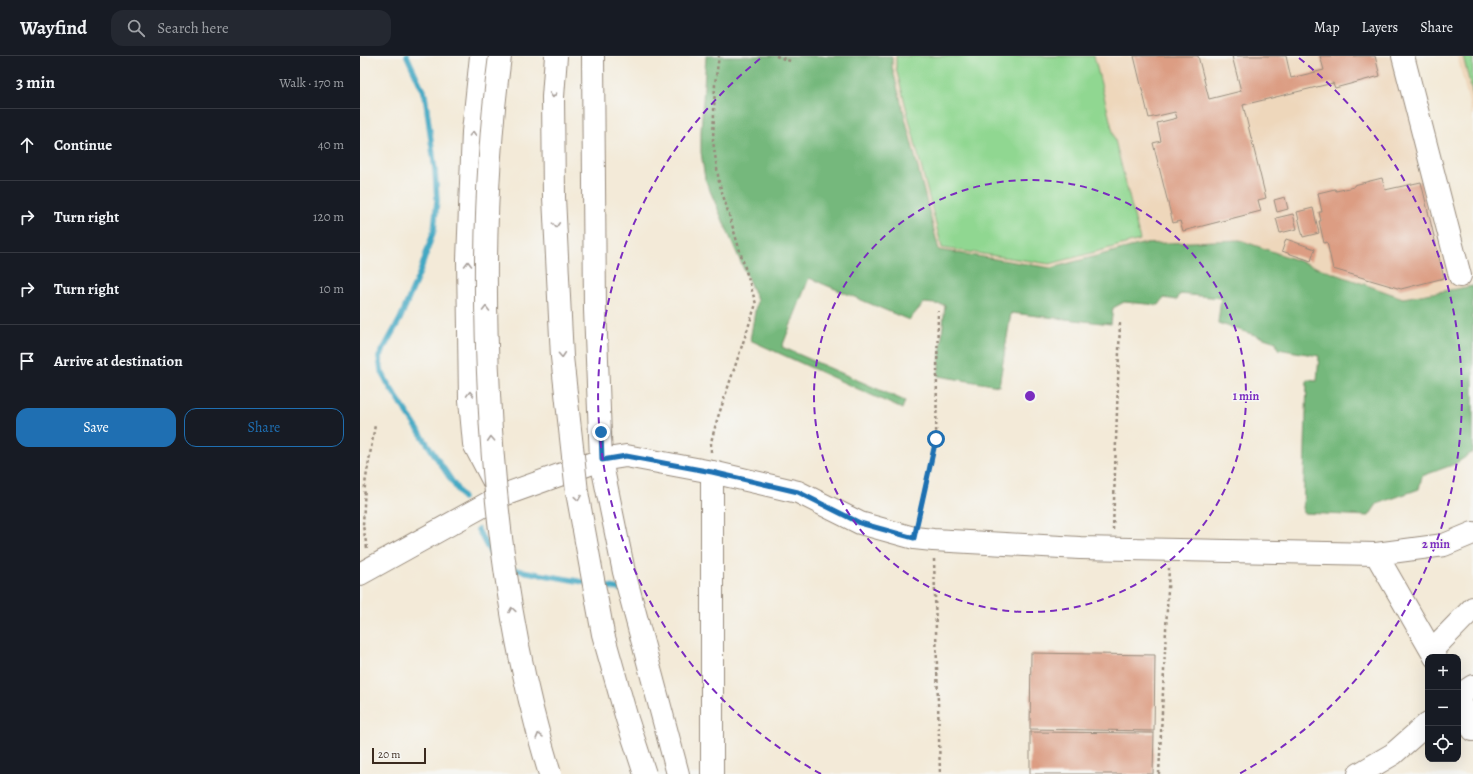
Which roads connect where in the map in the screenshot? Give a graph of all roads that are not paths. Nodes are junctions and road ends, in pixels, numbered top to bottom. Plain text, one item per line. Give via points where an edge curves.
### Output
1 (481, 56) edge
2 (500, 56) edge
3 (556, 56) edge
4 (593, 56) edge
5 (1403, 56) edge
6 (1460, 276) dead end
7 (602, 460) junction
8 (712, 472) junction
9 (501, 496) junction
10 (1473, 533) edge
11 (1376, 554) junction
12 (366, 571) edge
13 (1473, 608) edge
14 (1434, 654) edge
15 (1473, 686) edge
16 (1461, 694) edge
17 (1461, 703) edge
18 (1425, 726) edge
19 (1473, 730) edge
20 (550, 774) edge
21 (645, 774) edge
22 (678, 774) edge
23 (712, 774) edge
24 (1359, 774) edge

9 -> 1 main road via 474,444 470,400 468,258 473,132
20 -> 2 main road, bridge via 514,623 492,462 486,330 486,254 489,169
3 -> 21 main road, bridge via 553,97 554,197 561,342 577,492 603,634
4 - 7 main road via 595,310
5 - 6 main road
7 - 8 main road via 626,456
7 - 9 main road
7 - 22 main road via 624,572
8 - 11 main road via 798,492 860,523 923,539 1080,548
8 - 23 main road
9 - 12 main road
10 - 11 main road via 1444,545
11 - 14 main road
13 - 14 main road
15 - 16 main road
17 - 19 main road
18 - 24 main road via 1393,754

